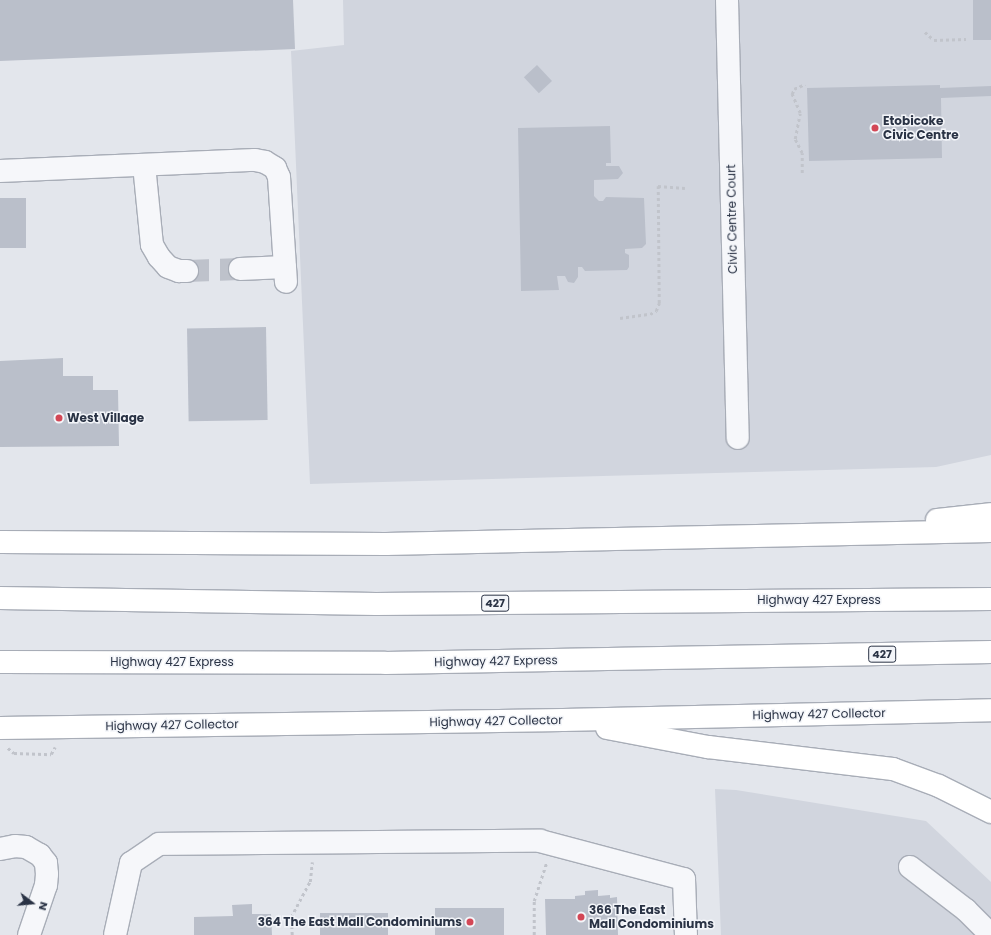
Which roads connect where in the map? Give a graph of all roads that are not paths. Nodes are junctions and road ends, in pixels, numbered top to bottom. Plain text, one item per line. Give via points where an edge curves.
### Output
1 (727, 0) edge
2 (144, 165) junction
3 (0, 171) edge
4 (240, 269) tunnel mouth
5 (186, 271) tunnel mouth
6 (738, 438) dead end
7 (991, 514) edge
8 (991, 532) edge
9 (810, 536) junction
10 (0, 542) edge
11 (0, 598) edge
12 (991, 599) edge
13 (991, 652) edge
14 (0, 662) edge
15 (991, 710) edge
16 (563, 720) junction
17 (0, 728) edge
18 (991, 812) edge
19 (0, 849) edge
20 (910, 867) dead end
21 (966, 910) junction
22 (118, 933) edge
23 (29, 935) edge
24 (686, 935) edge
25 (967, 935) edge
26 (991, 935) edge

1 - 6 street, Civic Centre Court
2 - 3 street
2 - 4 street via 255,160 275,168 279,177 286,274
2 - 5 street via 152,245 168,267
7 - 9 highway
8 - 9 highway
9 - 10 highway via 386,544
11 - 12 highway, Highway 427 Express / 427 via 376,604
13 - 14 highway, Highway 427 Express / 427 via 385,663
15 - 16 highway, Highway 427 Collector
16 - 17 highway, Highway 427 Collector
16 - 18 highway via 708,747 892,769 938,786
19 - 23 street via 26,847 40,855 46,863 46,885
20 - 21 street
21 - 25 street
21 - 26 street
22 - 24 street via 131,863 159,844 540,841 684,879

